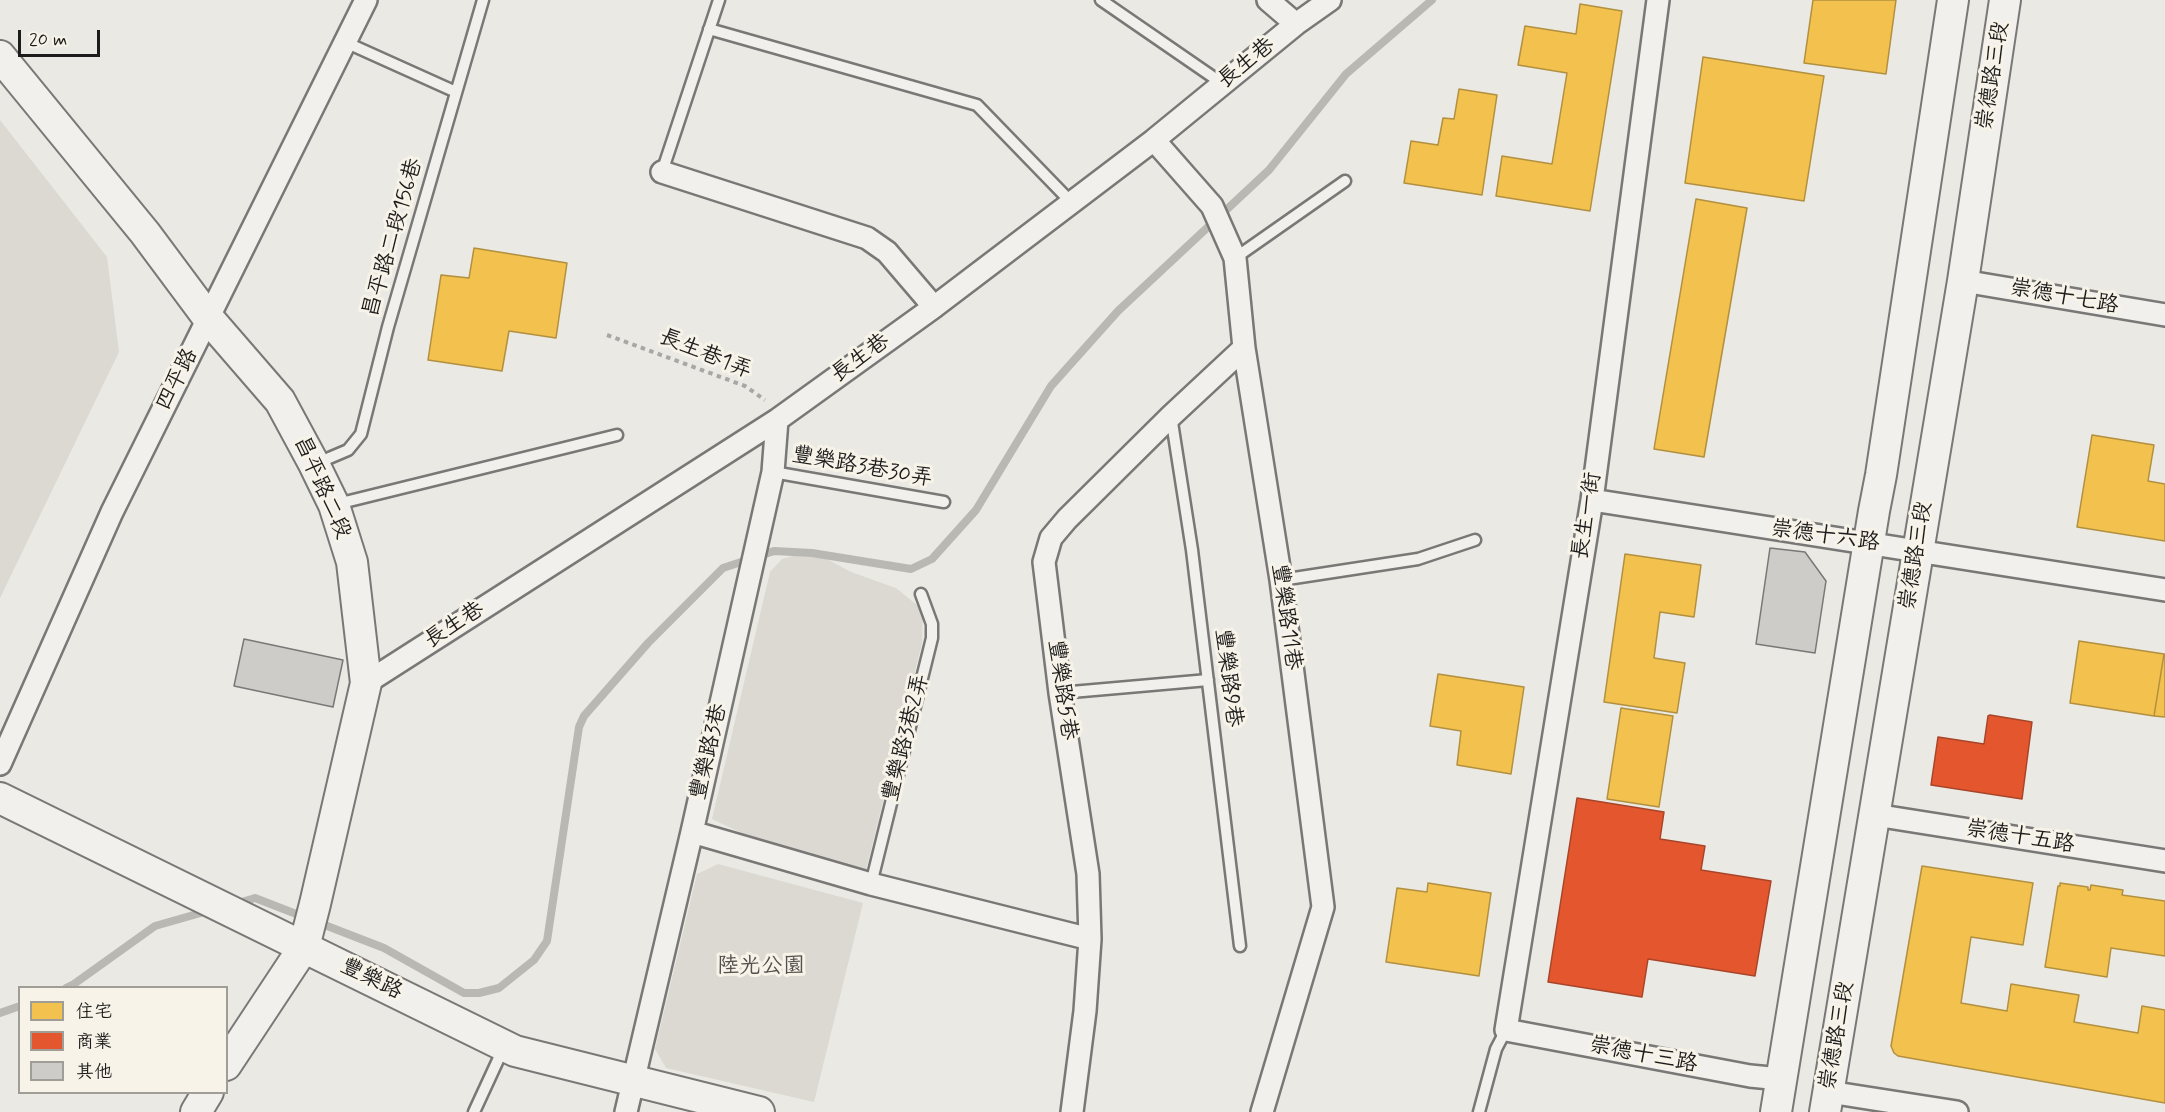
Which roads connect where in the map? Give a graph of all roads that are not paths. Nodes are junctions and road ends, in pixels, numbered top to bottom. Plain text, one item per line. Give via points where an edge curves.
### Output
1 (366, 0) edge
2 (483, 0) edge
3 (719, 0) edge
4 (1101, 0) edge
5 (1268, 0) edge
6 (1330, 0) edge
7 (1658, 0) edge
8 (1953, 0) edge
9 (2005, 0) edge
10 (1296, 24) junction
11 (709, 29) junction
12 (345, 42) junction
13 (0, 56) edge
14 (1223, 84) junction
15 (456, 92) junction
16 (1155, 141) junction
17 (662, 172) joint
18 (1346, 181) dead end
19 (1072, 202) junction
20 (1235, 258) junction
21 (1963, 281) junction
22 (934, 307) junction
23 (2165, 315) edge
24 (209, 319) junction
25 (1244, 348) junction
26 (1171, 416) junction
27 (777, 420) junction
28 (617, 435) dead end
29 (314, 464) junction
30 (773, 472) junction
31 (1592, 500) junction
32 (944, 502) dead end
33 (334, 505) junction
34 (1475, 540) dead end
35 (1869, 543) junction
36 (1919, 551) junction
37 (1281, 580) junction
38 (2165, 590) edge
39 (921, 594) dead end
40 (1208, 680) junction
41 (366, 683) junction
42 (1060, 693) junction
43 (0, 764) edge
44 (0, 798) edge
45 (1875, 815) junction
46 (692, 832) junction
47 (2165, 861) edge
48 (871, 884) junction
49 (1090, 939) junction
50 (1240, 946) dead end
51 (303, 947) junction
52 (1506, 1030) junction
53 (504, 1046) junction
54 (228, 1062) edge
55 (1781, 1079) junction
56 (634, 1082) junction
57 (207, 1094) edge
58 (1827, 1102) edge
59 (196, 1112) edge
60 (474, 1112) edge
61 (626, 1112) edge
62 (759, 1112) edge
63 (1072, 1112) edge
64 (1262, 1112) edge
65 (1479, 1112) edge
66 (1776, 1112) edge
67 (1957, 1112) edge

1 - 12 street, 四平路
2 - 15 lane, 昌平路二段156巷
3 - 11 lane
4 - 14 lane
5 - 10 street
6 - 10 street, 長生巷
7 - 31 street, 長生一街
8 - 35 main road
9 - 21 main road, 崇德路三段
10 - 14 street, 長生巷
11 - 17 lane
11 - 19 lane via 977,105
12 - 15 lane
12 - 24 street, 四平路
13 - 24 main road, 昌平路二段 via 145,233
14 - 16 street, 長生巷
15 - 29 lane, 昌平路二段156巷 via 361,434 348,450
16 - 19 street, 長生巷
16 - 20 street, 豐樂路11巷 via 1212,206
17 - 22 street via 867,238 886,252
18 - 20 lane
19 - 22 street, 長生巷
20 - 25 street, 豐樂路11巷
21 - 23 street, 崇德十七路
21 - 36 main road, 崇德路三段
22 - 27 street, 長生巷
24 - 29 main road, 昌平路二段 via 280,401
24 - 43 street, 四平路 via 112,512
25 - 26 street, 豐樂路5巷
25 - 37 street, 豐樂路11巷
26 - 40 lane, 豐樂路9巷
26 - 42 street, 豐樂路5巷 via 1052,538 1044,562
27 - 30 street, 豐樂路3巷
27 - 41 street, 長生巷
28 - 33 lane
29 - 33 main road, 昌平路二段
30 - 32 lane, 豐樂路3巷30弄
30 - 46 street, 豐樂路3巷
31 - 35 street, 崇德十六路
31 - 52 street, 長生一街
33 - 41 main road, 昌平路二段 via 352,562
34 - 37 lane via 1418,559
35 - 36 street, 崇德十六路
35 - 55 main road
36 - 38 street, 崇德十六路
36 - 45 main road, 崇德路三段
37 - 64 street, 豐樂路11巷 via 1323,907
39 - 48 lane, 豐樂路3巷2弄 via 932,624 932,638
40 - 42 lane
40 - 50 lane, 豐樂路9巷
41 - 51 main road, 昌平路二段
42 - 49 street, 豐樂路5巷 via 1088,874
44 - 51 main road, 豐樂路
45 - 47 street, 崇德十五路
45 - 58 main road, 崇德路三段
46 - 48 street
46 - 56 street, 豐樂路3巷
48 - 49 street
49 - 63 street, 豐樂路5巷
51 - 53 main road, 豐樂路
51 - 54 main road, 昌平路二段
52 - 55 street, 崇德十三路
52 - 65 lane via 1496,1049
53 - 56 main road, 豐樂路
53 - 60 lane
55 - 66 main road
56 - 61 street, 豐樂路3巷
56 - 62 main road, 豐樂路
57 - 59 main road
58 - 67 street

